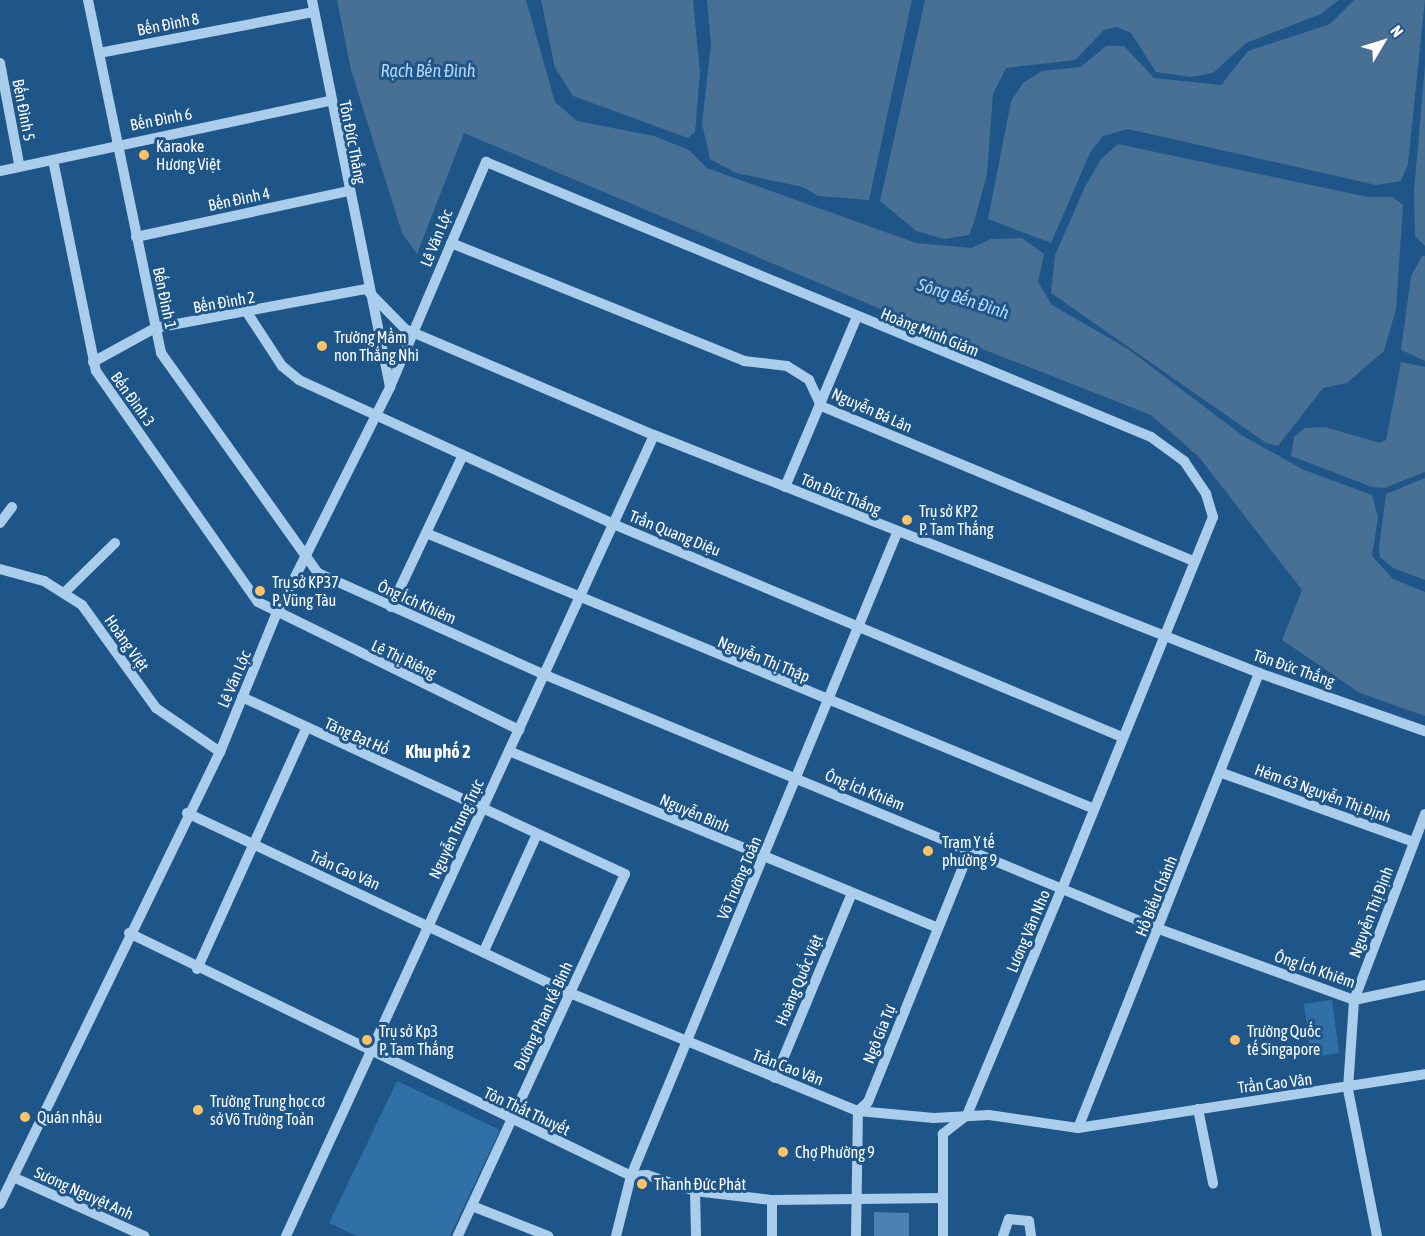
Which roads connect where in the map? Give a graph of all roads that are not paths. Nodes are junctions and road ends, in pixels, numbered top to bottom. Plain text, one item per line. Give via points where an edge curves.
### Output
1 (88, 0) edge
2 (312, 0) edge
3 (314, 12) junction
4 (99, 53) junction
5 (0, 63) edge
6 (330, 101) junction
7 (116, 143) junction
8 (53, 160) junction
9 (486, 162) joint
10 (20, 164) junction
11 (0, 171) edge
12 (348, 191) junction
13 (136, 237) junction
14 (451, 243) junction
15 (366, 289) junction
16 (248, 314) junction
17 (855, 319) junction
18 (155, 328) junction
19 (412, 333) junction
20 (93, 362) junction
21 (390, 387) junction
22 (821, 406) junction
23 (377, 414) junction
24 (654, 435) junction
25 (463, 455) junction
26 (785, 487) junction
27 (12, 507) dead end
28 (0, 523) edge
29 (614, 524) junction
30 (426, 533) junction
31 (897, 533) junction
32 (115, 543) dead end
33 (1194, 561) junction
34 (306, 562) junction
35 (0, 569) edge
36 (65, 592) junction
37 (578, 599) junction
38 (391, 607) junction
39 (276, 615) junction
40 (861, 625) junction
41 (1166, 635) junction
42 (1260, 673) junction
43 (543, 674) junction
44 (242, 697) junction
45 (829, 701) junction
46 (306, 729) junction
47 (519, 730) junction
48 (1425, 731) edge
49 (1122, 737) junction
50 (509, 751) junction
51 (220, 752) junction
52 (1222, 773) junction
53 (795, 778) junction
54 (483, 808) junction
55 (1092, 808) junction
56 (187, 813) junction
57 (1425, 814) edge
58 (537, 834) junction
59 (1414, 842) junction
60 (252, 845) junction
61 (970, 850) junction
62 (764, 858) junction
63 (625, 874) joint
64 (1062, 888) junction
65 (852, 893) junction
66 (429, 924) junction
67 (938, 928) junction
68 (1159, 929) junction
69 (129, 933) junction
70 (484, 951) junction
71 (196, 969) junction
72 (1425, 985) edge
73 (570, 993) junction
74 (1354, 1000) junction
75 (685, 1044) junction
76 (370, 1052) junction
77 (1425, 1074) edge
78 (775, 1078) junction
79 (1348, 1089) junction
80 (1198, 1109) junction
81 (858, 1111) junction
82 (967, 1115) junction
83 (511, 1121) junction
84 (1078, 1128) junction
85 (631, 1176) junction
86 (13, 1177) junction
87 (1213, 1183) dead end
88 (695, 1191) junction
89 (855, 1197) junction
90 (943, 1198) junction
91 (772, 1200) junction
92 (0, 1204) edge
93 (472, 1206) junction
94 (144, 1236) edge
95 (286, 1236) edge
96 (458, 1236) edge
97 (548, 1236) edge
98 (616, 1236) edge
99 (696, 1236) edge
100 (772, 1236) edge
101 (856, 1236) edge
102 (943, 1236) edge
103 (1003, 1236) edge
104 (1031, 1236) edge
105 (1377, 1236) edge

1 - 4 street, Bến Đình 1
2 - 3 street, Tôn Đức Thắng
3 - 4 street, Bến Đình 8
3 - 6 street, Tôn Đức Thắng
4 - 7 street, Bến Đình 1
5 - 10 street, Bến Đình 5
6 - 7 street, Bến Đình 6
6 - 12 street, Tôn Đức Thắng
7 - 8 street, Bến Đình 6
7 - 13 street, Bến Đình 1
8 - 10 street, Bến Đình 6
8 - 20 street, Bến Đình 3
9 - 14 street, Lê Văn Lộc
9 - 17 street, Hoàng Minh Giám
10 - 11 street, Bến Đình 6
12 - 13 street, Bến Đình 4
12 - 15 street, Tôn Đức Thắng
13 - 18 street, Bến Đình 1
14 - 19 street, Lê Văn Lộc
14 - 22 street, Nguyễn Bá Lân via 744,361 787,366 809,380
15 - 16 street, Bến Đình 2
15 - 19 street, Tôn Đức Thắng
15 - 21 street, Tôn Đức Thắng
16 - 18 street, Bến Đình 2
16 - 23 street, Trần Quang Diệu via 287,372
17 - 22 street
17 - 33 street, Hoàng Minh Giám via 1171,450 1199,481 1212,510
18 - 20 street, Bến Đình 2
18 - 34 street, Bến Đình 1 via 161,353
19 - 21 street, Lê Văn Lộc
19 - 24 street, Tôn Đức Thắng
20 - 39 street, Bến Đình 3 via 258,602
21 - 23 street, Lê Văn Lộc
22 - 26 street
22 - 33 street, Nguyễn Bá Lân
23 - 25 street, Trần Quang Diệu
23 - 34 street, Lê Văn Lộc
24 - 26 street, Tôn Đức Thắng
24 - 29 street, Nguyễn Trung Trực
25 - 29 street, Trần Quang Diệu
25 - 30 street
26 - 31 street, Tôn Đức Thắng
27 - 28 street
29 - 37 street, Nguyễn Trung Trực
29 - 40 street, Trần Quang Diệu
30 - 37 street, Nguyễn Thị Thập
30 - 38 street
31 - 40 street, Võ Trường Toản
31 - 41 street, Tôn Đức Thắng
32 - 36 street
33 - 41 street, Hoàng Minh Giám
34 - 38 street, Ông Ích Khiêm
34 - 39 street, Lê Văn Lộc
35 - 36 street, Hoàng Việt
36 - 51 street, Hoàng Việt via 82,605 156,708
37 - 43 street, Nguyễn Trung Trực
37 - 45 street, Nguyễn Thị Thập
38 - 43 street, Ông Ích Khiêm
39 - 44 street, Lê Văn Lộc
39 - 47 street, Lê Thị Riêng
40 - 45 street, Võ Trường Toản
40 - 49 street, Trần Quang Diệu
41 - 42 street, Tôn Đức Thắng
41 - 49 street, Lương Văn Nho
42 - 48 street, Tôn Đức Thắng
42 - 52 street, Hồ Biểu Chánh
43 - 47 street, Nguyễn Trung Trực
43 - 53 street, Ông Ích Khiêm
44 - 46 street, Tăng Bạt Hổ
44 - 51 street, Lê Văn Lộc
45 - 53 street, Võ Trường Toản
45 - 55 street, Nguyễn Thị Thập
46 - 54 street, Tăng Bạt Hổ
46 - 60 street
47 - 50 street, Nguyễn Trung Trực
49 - 55 street, Lương Văn Nho
50 - 54 street, Nguyễn Trung Trực
50 - 62 street, Nguyễn Bình
51 - 56 street, Lê Văn Lộc
52 - 59 street, Hẻm 63 Nguyễn Thị Định
52 - 68 street, Hồ Biểu Chánh
53 - 61 street, Ông Ích Khiêm
53 - 62 street, Võ Trường Toản
54 - 58 street, Tăng Bạt Hổ
54 - 66 street, Nguyễn Trung Trực
55 - 64 street, Lương Văn Nho
56 - 60 street, Trần Cao Vân
56 - 69 street, Lê Văn Lộc
57 - 59 street, Nguyễn Thị Định
58 - 63 street, Tăng Bạt Hổ
58 - 70 street
59 - 74 street, Nguyễn Thị Định
60 - 66 street, Trần Cao Vân
60 - 71 street
61 - 64 street, Ông Ích Khiêm
61 - 67 street, Ngô Gia Tự
62 - 65 street, Nguyễn Bình
62 - 75 street, Võ Trường Toản
63 - 73 street, Đường Phan Kế Bính
64 - 68 street, Ông Ích Khiêm
64 - 82 street, Lương Văn Nho
65 - 67 street, Nguyễn Bình
65 - 78 street, Hoàng Quốc Việt
66 - 70 street, Trần Cao Vân
66 - 76 street, Nguyễn Trung Trực
67 - 81 street, Ngô Gia Tự via 868,1102
68 - 74 street, Ông Ích Khiêm
68 - 84 street, Hồ Biểu Chánh
69 - 71 street, Tôn Thất Thuyết
69 - 86 street, Lê Văn Lộc
70 - 73 street, Trần Cao Vân
71 - 76 street, Tôn Thất Thuyết
72 - 74 street, Ông Ích Khiêm
73 - 75 street, Trần Cao Vân
73 - 83 street, Đường Phan Kế Bính
74 - 79 street, Nguyễn Thị Định
75 - 78 street, Trần Cao Vân
75 - 85 street, Võ Trường Toản
76 - 83 street, Tôn Thất Thuyết
76 - 95 street, Nguyễn Trung Trực
77 - 79 street, Trần Cao Vân
78 - 81 street, Trần Cao Vân
79 - 80 street, Trần Cao Vân
79 - 105 street, Nguyễn Thị Định
80 - 84 street, Trần Cao Vân
80 - 87 street
81 - 82 street, Trần Cao Vân via 934,1119
81 - 89 street
82 - 84 street, Trần Cao Vân
82 - 90 street, Lương Văn Nho via 943,1134
83 - 85 street, Tôn Thất Thuyết
83 - 93 street, Đường Phan Kế Bính
85 - 88 street, Tôn Thất Thuyết via 646,1175
85 - 98 street, Võ Trường Toản
86 - 92 street, Lê Văn Lộc
86 - 94 street, Sương Nguyệt Anh
88 - 91 street, Tôn Thất Thuyết
88 - 99 street
89 - 90 street, Tôn Thất Thuyết
89 - 91 street, Tôn Thất Thuyết
89 - 101 street
90 - 102 street, Lương Văn Nho
91 - 100 street
93 - 96 street, Đường Phan Kế Bính
93 - 97 street
103 - 104 street via 1009,1219 1029,1221

